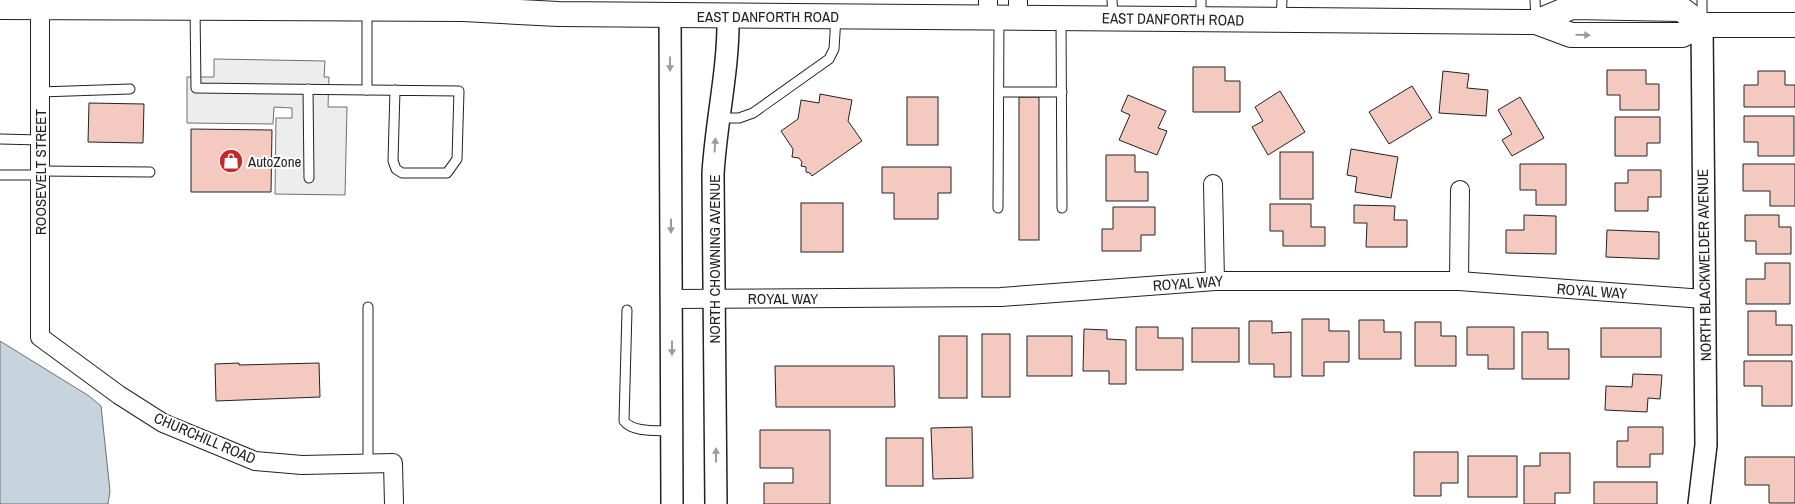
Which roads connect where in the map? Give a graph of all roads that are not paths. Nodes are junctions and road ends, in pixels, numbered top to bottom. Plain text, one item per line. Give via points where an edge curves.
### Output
1 (1702, 0) edge
2 (418, 4) edge
3 (0, 6) edge
4 (40, 7) junction
5 (195, 8) junction
6 (367, 8) junction
7 (1112, 9) edge
8 (1201, 9) edge
9 (1002, 10) edge
10 (1282, 10) edge
11 (1536, 11) edge
12 (670, 15) junction
13 (728, 16) junction
14 (836, 16) junction
15 (1062, 18) junction
16 (1702, 25) junction
17 (1795, 25) edge
18 (130, 89) dead end
19 (308, 89) junction
20 (366, 90) junction
21 (395, 90) junction
22 (40, 92) junction
23 (999, 92) junction
24 (1062, 92) junction
25 (718, 118) junction
26 (0, 139) edge
27 (40, 140) junction
28 (150, 172) dead end
29 (40, 173) junction
30 (0, 175) edge
31 (309, 178) dead end
32 (1213, 184) dead end
33 (1460, 190) dead end
34 (998, 208) dead end
35 (1062, 208) dead end
36 (1215, 281) junction
37 (1459, 281) junction
38 (671, 299) junction
39 (715, 299) junction
40 (1704, 299) junction
41 (368, 307) dead end
42 (627, 310) dead end
43 (40, 337) joint
44 (672, 431) junction
45 (368, 464) junction
46 (394, 504) edge
47 (672, 504) edge
48 (716, 504) edge
49 (1699, 504) edge

1 - 16 lane
2 - 6 main road, EAST DANFORTH ROAD
2 - 12 main road, EAST DANFORTH ROAD via 558,14
3 - 4 main road, EAST DANFORTH ROAD
4 - 5 main road, EAST DANFORTH ROAD
4 - 22 street, ROOSEVELT STREET
5 - 6 main road, EAST DANFORTH ROAD
5 - 19 lane via 196,88
6 - 20 lane
7 - 8 main road, EAST DANFORTH ROAD
7 - 15 main road, EAST DANFORTH ROAD
8 - 10 main road, EAST DANFORTH ROAD
9 - 14 main road, EAST DANFORTH ROAD
9 - 15 main road, EAST DANFORTH ROAD
9 - 23 lane
10 - 11 main road, EAST DANFORTH ROAD
11 - 16 main road, EAST DANFORTH ROAD via 1572,7 1681,9
12 - 13 main road, EAST DANFORTH ROAD
12 -> 38 street
13 - 14 main road, EAST DANFORTH ROAD
13 - 25 street, NORTH CHOWNING AVENUE via 728,43
14 - 25 lane via 834,49 829,59 753,113 739,118
15 - 24 lane
16 - 17 main road
16 - 40 street, NORTH BLACKWELDER AVENUE
18 - 22 lane
19 - 20 lane
19 - 31 lane
20 - 21 lane
21 - 21 lane via 459,91 457,159 447,173 402,173 396,169 393,162
22 - 27 street, ROOSEVELT STREET
23 - 24 lane
23 - 34 lane
24 - 35 lane
39 -> 25 street, NORTH CHOWNING AVENUE via 713,174
26 - 27 lane
27 - 29 street, ROOSEVELT STREET
28 - 29 lane
29 - 30 lane
29 - 43 street, ROOSEVELT STREET
32 - 36 street
33 - 37 street
36 - 37 street, ROYAL WAY
36 - 39 street, ROYAL WAY via 1001,297
37 - 40 street, ROYAL WAY
38 - 39 street, ROYAL WAY
38 -> 44 street
48 -> 39 street, NORTH CHOWNING AVENUE
40 - 49 street, NORTH BLACKWELDER AVENUE via 1706,445
41 - 45 lane
42 - 44 lane via 624,421 635,428
43 - 45 street, CHURCHILL ROAD via 163,424 255,461 302,466
44 - 47 street
45 - 46 street, CHURCHILL ROAD via 393,463

